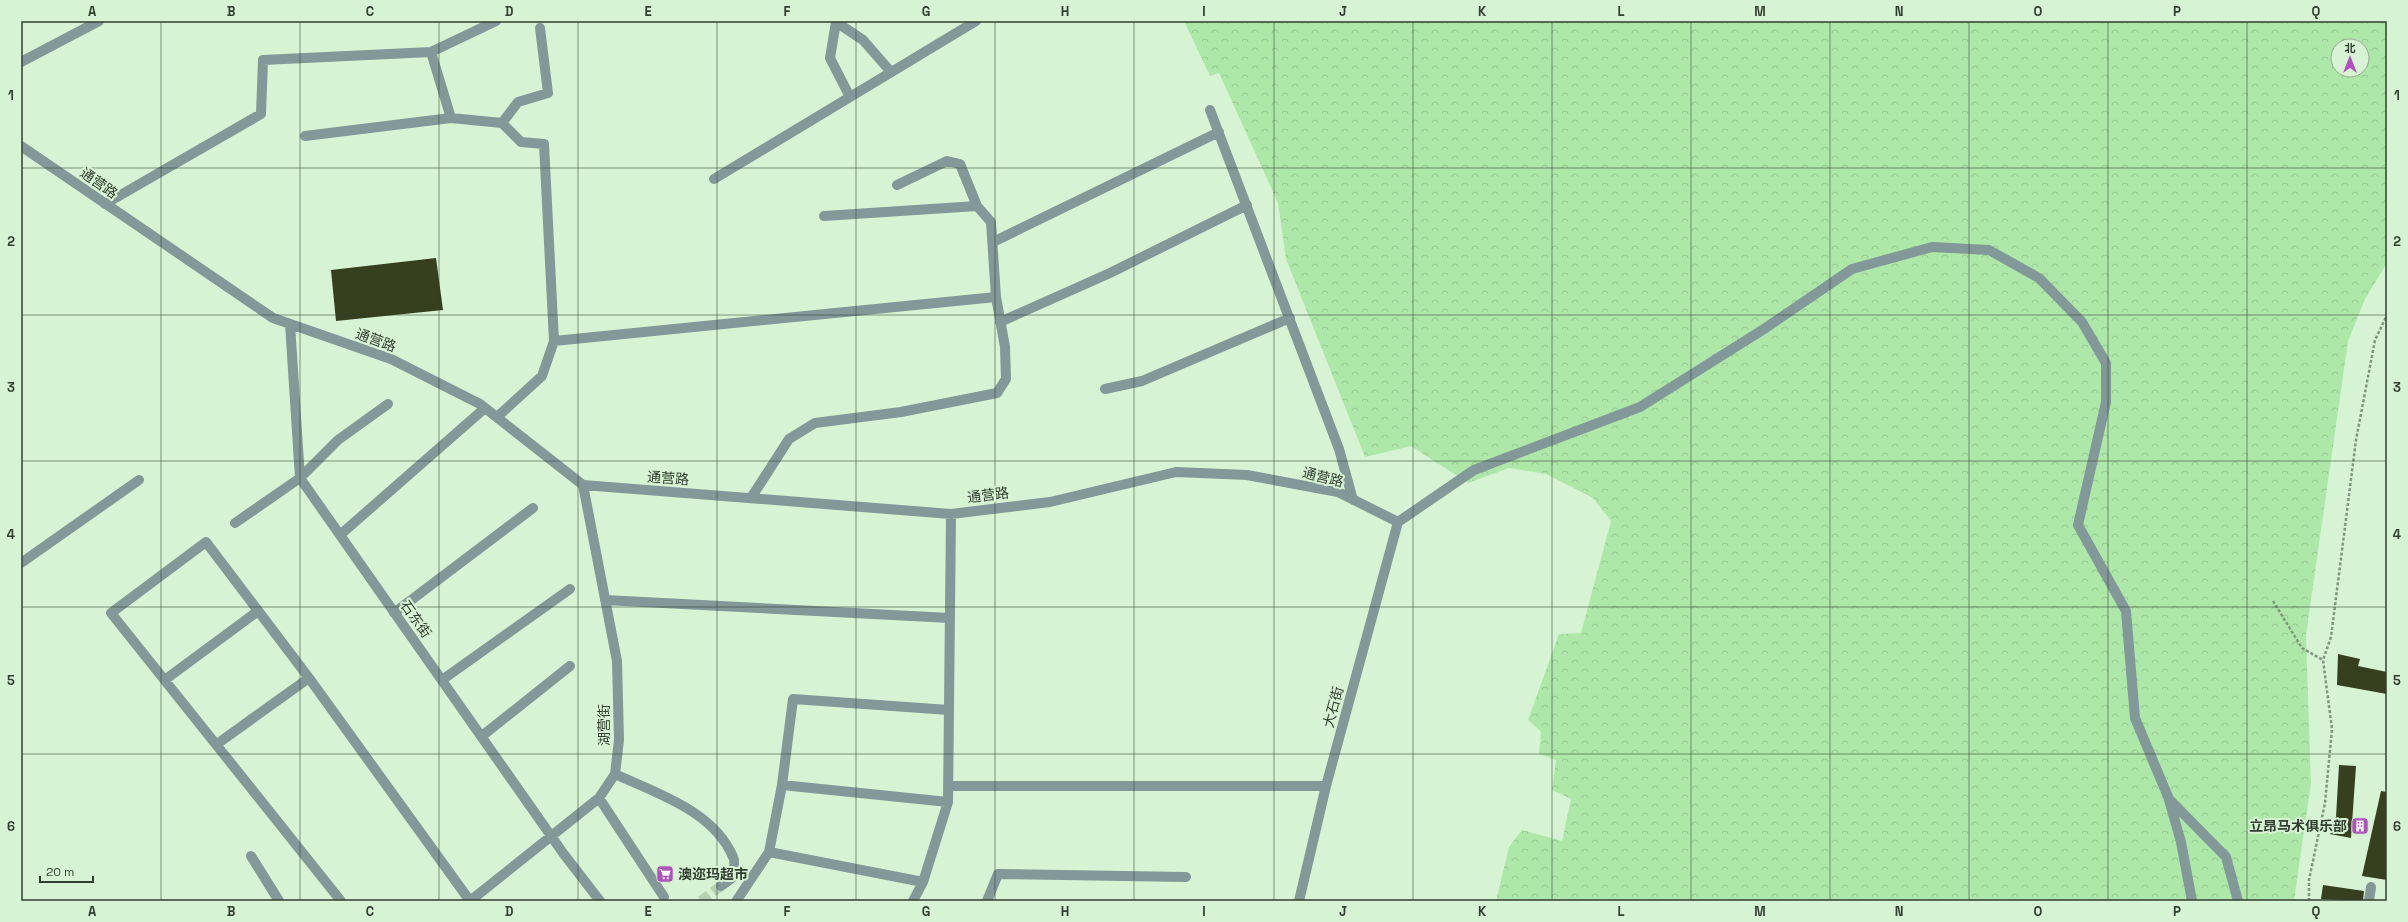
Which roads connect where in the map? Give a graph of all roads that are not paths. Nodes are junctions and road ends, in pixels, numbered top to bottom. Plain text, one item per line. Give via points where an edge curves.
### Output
1 (99, 21) edge
2 (496, 21) edge
3 (836, 21) edge
4 (976, 21) edge
5 (540, 28) dead end
6 (431, 52) junction
7 (21, 62) edge
8 (891, 72) junction
9 (850, 97) junction
10 (1210, 110) dead end
11 (451, 118) junction
12 (502, 123) junction
13 (1219, 132) junction
14 (305, 136) dead end
15 (21, 146) edge
16 (714, 179) dead end
17 (897, 185) dead end
18 (105, 204) junction
19 (1246, 205) junction
20 (977, 206) junction
21 (824, 216) dead end
22 (993, 242) junction
23 (996, 297) junction
24 (1290, 318) junction
25 (1000, 322) junction
26 (290, 324) junction
27 (554, 340) junction
28 (1105, 389) dead end
29 (388, 404) dead end
30 (484, 408) junction
31 (497, 417) junction
32 (300, 478) junction
33 (139, 480) dead end
34 (583, 485) junction
35 (751, 498) junction
36 (1353, 500) junction
37 (533, 508) dead end
38 (951, 514) junction
39 (1398, 522) junction
40 (234, 523) dead end
41 (340, 535) junction
42 (21, 563) edge
43 (570, 589) dead end
44 (606, 600) junction
45 (258, 610) junction
46 (394, 613) junction
47 (950, 618) junction
48 (570, 666) dead end
49 (310, 678) junction
50 (166, 680) junction
51 (442, 680) junction
52 (949, 710) junction
53 (482, 736) junction
54 (217, 744) junction
55 (615, 774) junction
56 (782, 785) junction
57 (948, 786) junction
58 (1326, 786) junction
59 (599, 798) junction
60 (2169, 799) junction
61 (948, 802) junction
62 (552, 836) junction
63 (769, 852) junction
64 (251, 856) dead end
65 (1186, 877) dead end
66 (923, 882) junction
67 (721, 886) tunnel mouth
68 (2371, 887) dead end
69 (664, 897) dead end
70 (737, 900) dead end
71 (279, 901) edge
72 (341, 901) edge
73 (470, 901) edge
74 (600, 901) edge
75 (913, 901) edge
76 (987, 901) edge
77 (1299, 901) edge
78 (2192, 901) edge
79 (2238, 901) edge
80 (2369, 901) edge

1 - 7 street
2 - 6 street
3 - 8 street via 863,40
3 - 9 street via 830,58
4 - 8 street
5 - 12 street via 548,93 518,102
6 - 11 street
6 - 18 street via 263,60 261,114
8 - 9 street
9 - 16 street
10 - 13 street
11 - 12 street
11 - 14 street
12 - 27 street via 521,142 544,144
13 - 19 street
13 - 22 street
15 - 18 street, 通营路
17 - 20 street via 947,161 960,164
18 - 26 street, 通营路 via 273,318
19 - 24 street
19 - 25 street via 1110,273
20 - 21 street
20 - 22 street via 991,222
22 - 23 street
23 - 25 street
23 - 27 street
24 - 28 street via 1142,381
24 - 36 street via 1339,449
25 - 35 street via 1005,347 1006,379 997,393 901,412 815,423 789,439
26 - 30 street, 通营路 via 391,359
26 - 32 street
27 - 31 street via 542,376
29 - 32 street via 338,440
30 - 31 street, 通营路
30 - 41 street
31 - 34 street, 通营路
32 - 40 street
32 - 41 street, 石东街
33 - 42 street
34 - 35 street, 通营路
34 - 44 street, 湖营街
35 - 38 street, 通营路
36 - 38 street, 通营路 via 1338,492 1247,475 1176,472 1050,502
36 - 39 street, 通营路
37 - 46 street
38 - 47 street
39 - 58 street, 大石街
39 - 60 street via 1474,470 1640,407 1764,329 1852,269 1932,247 1989,250 2039,278 2082,322 2106,363 2106,402 2078,525 2126,611 2134,718
41 - 46 street, 石东街
43 - 51 street
44 - 47 street
44 - 55 street, 湖营街 via 617,661 619,740
45 - 49 street
45 - 50 street
45 - 50 street via 206,542 111,613
46 - 51 street, 石东街
47 - 52 street
48 - 53 street
49 - 54 street
49 - 73 street
50 - 54 street
51 - 53 street, 石东街
52 - 56 street via 793,699
52 - 57 street
53 - 62 street, 石东街
54 - 72 street
55 - 59 street, 湖营街
55 - 67 street via 682,805 716,830 734,858 732,878
56 - 61 street
56 - 63 street
57 - 58 street
57 - 61 street
58 - 77 street, 大石街
59 - 62 street, 湖营街
59 - 69 street
60 - 78 street via 2181,842
60 - 79 street via 2226,857
61 - 66 street
62 - 73 street, 湖营街
62 - 74 street, 石东街
63 - 66 street
63 - 70 street
64 - 71 street
65 - 76 street via 998,874
66 - 75 street
68 - 80 street

